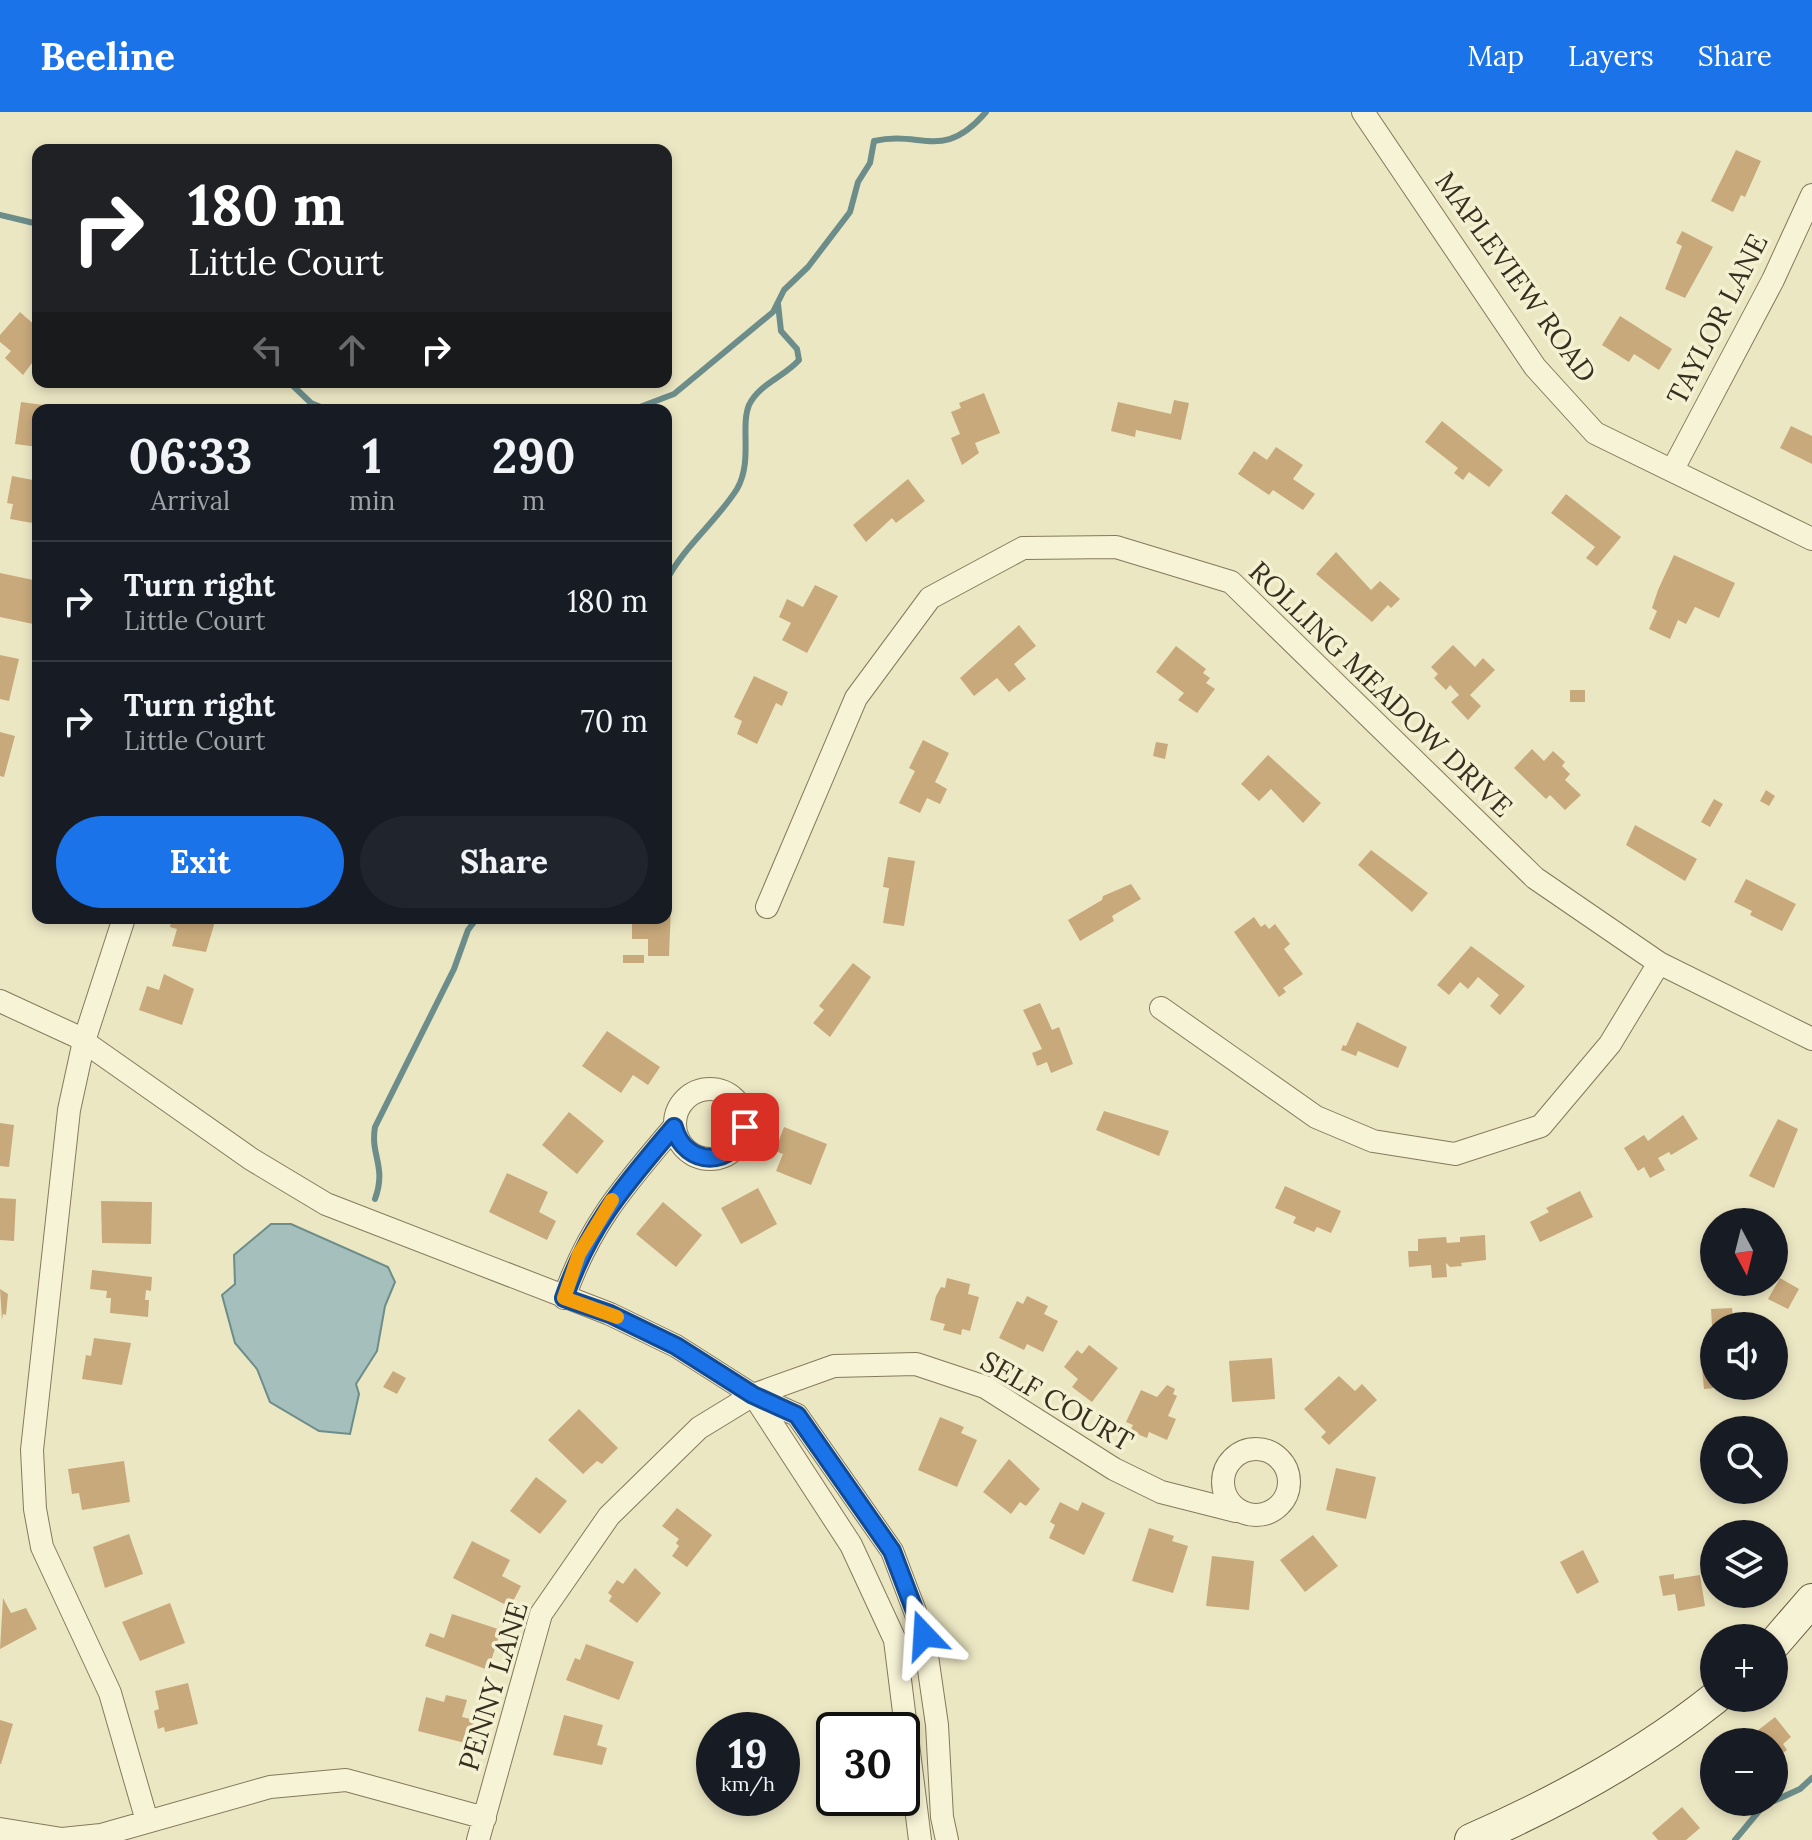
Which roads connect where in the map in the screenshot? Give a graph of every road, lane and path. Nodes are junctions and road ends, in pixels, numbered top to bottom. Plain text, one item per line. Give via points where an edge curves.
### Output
1 (1363, 112) edge
2 (1812, 195) edge
3 (1673, 469) junction
4 (1812, 539) edge
5 (767, 907) dead end
6 (122, 924) edge
7 (1659, 963) junction
8 (0, 1001) edge
9 (1161, 1008) dead end
10 (1812, 1039) edge
11 (84, 1041) junction
12 (674, 1127) dead end
13 (564, 1298) junction
14 (753, 1395) junction
15 (1236, 1511) dead end
16 (1812, 1600) edge
17 (1788, 1628) edge
18 (1700, 1710) edge
19 (485, 1818) junction
20 (147, 1821) junction
21 (0, 1829) edge
22 (478, 1840) edge
23 (920, 1840) edge
24 (947, 1840) edge
25 (1471, 1840) edge

1 - 3 street, MAPLEVIEW ROAD via 1535,367 1595,433
2 - 3 street, TAYLOR LANE
3 - 4 street, MAPLEVIEW ROAD
5 - 7 street, ROLLING MEADOW DRIVE via 856,698 930,598 1023,548 1116,547 1231,582 1535,878
6 - 11 street
7 - 9 street via 1610,1044 1541,1126 1455,1154 1373,1141 1316,1117
7 - 10 street, ROLLING MEADOW DRIVE
8 - 11 street
11 - 13 street via 251,1159 326,1204
11 - 20 street via 69,1110 32,1450 35,1509 42,1547 110,1693
12 - 13 street via 610,1203 579,1254
13 - 14 street via 676,1346
14 - 15 street, SELF COURT via 834,1366 916,1364 985,1387 1114,1469 1161,1492
14 - 19 street, PENNY LANE via 699,1428 609,1516 541,1614
14 - 23 street via 851,1545 895,1640
14 - 24 street via 797,1415 892,1551 924,1635
16 - 17 street
18 - 25 street via 1670,1734 1548,1806
19 - 20 street via 346,1780 270,1787
19 - 22 street, PENNY LANE
20 - 21 street via 101,1835 62,1839

